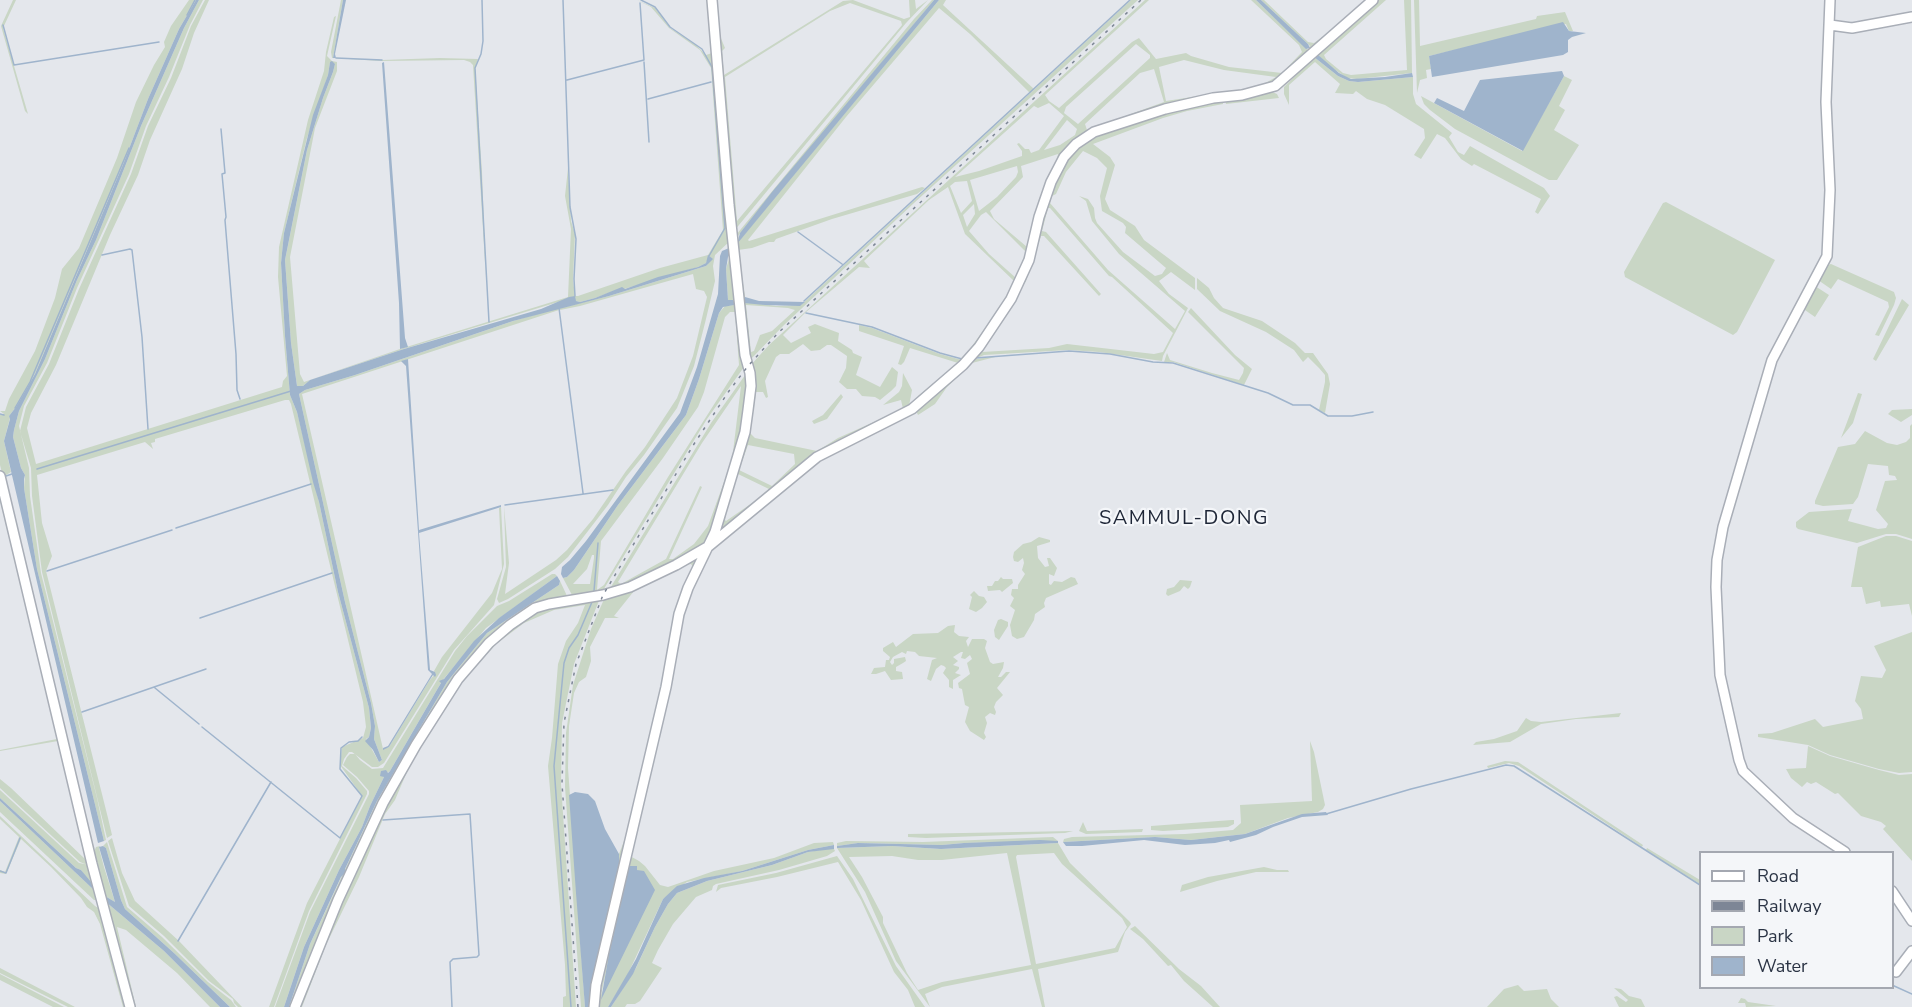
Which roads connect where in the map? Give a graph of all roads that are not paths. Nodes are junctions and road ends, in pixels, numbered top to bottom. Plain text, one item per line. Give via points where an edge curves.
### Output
1 (712, 0) edge
2 (1373, 0) edge
3 (1830, 0) edge
4 (1912, 17) edge
5 (1830, 26) junction
6 (0, 476) edge
7 (709, 546) junction
8 (1843, 851) edge
9 (1894, 893) edge
10 (1912, 921) edge
11 (1912, 951) edge
12 (1896, 972) dead end
13 (130, 1007) edge
14 (295, 1007) edge
15 (594, 1007) edge

1 - 7 main road via 729,205 751,386 745,432
2 - 7 main road via 1275,86 1165,109 1094,132 1076,144 1051,182 1024,274 979,347 963,365 912,409 817,457
3 - 5 main road
4 - 5 main road via 1852,28
5 - 8 main road via 1826,102 1830,190 1827,256 1772,360 1723,527 1716,587 1720,675 1743,771 1793,818
6 - 13 main road
7 - 14 main road via 630,587 535,608 489,643 458,679 383,803
7 - 15 main road via 680,614
9 - 10 main road
11 - 12 main road

